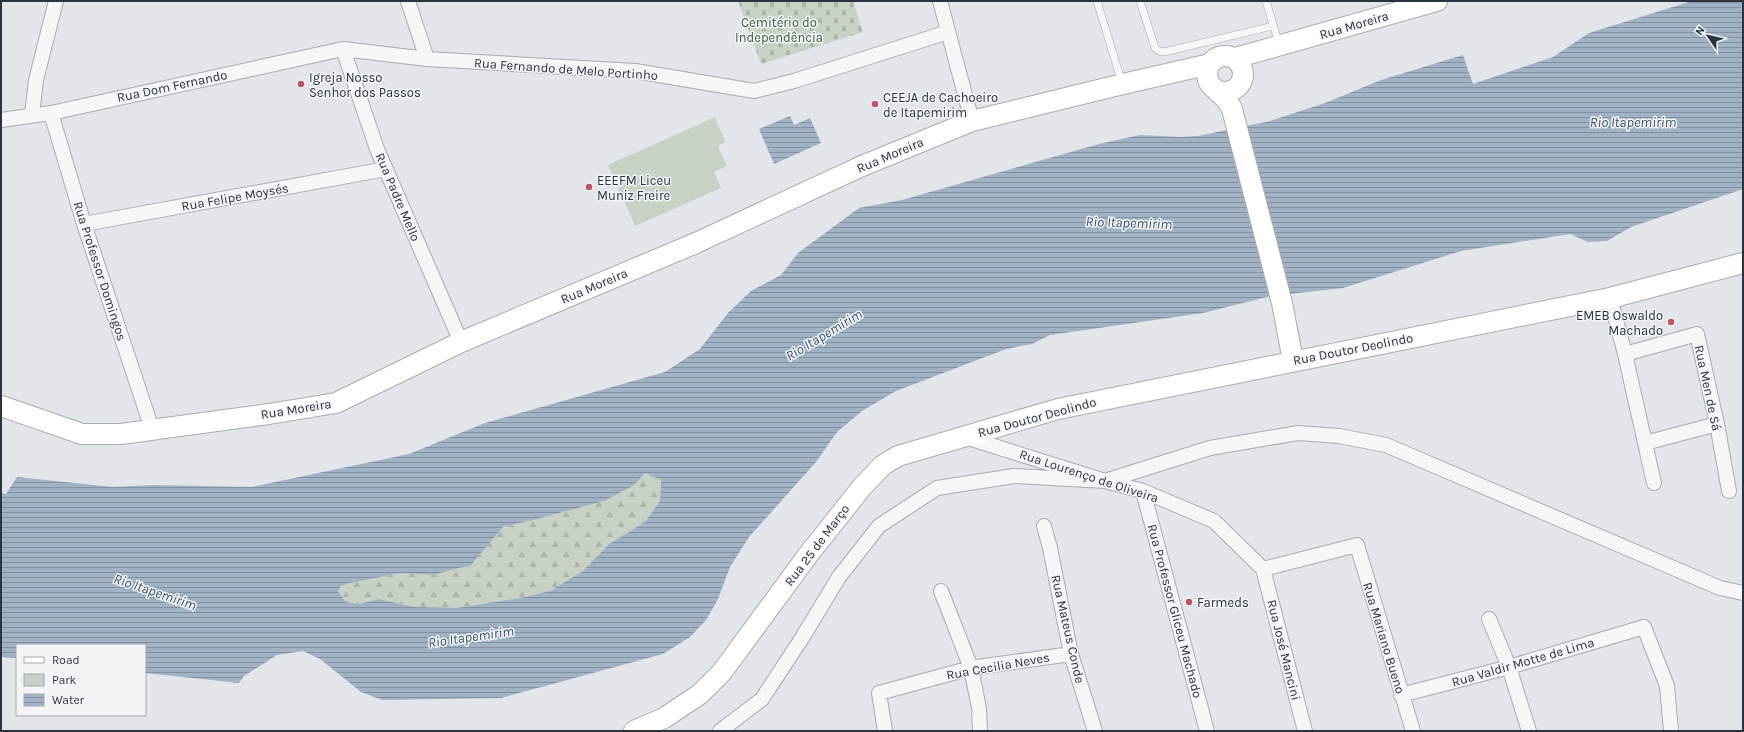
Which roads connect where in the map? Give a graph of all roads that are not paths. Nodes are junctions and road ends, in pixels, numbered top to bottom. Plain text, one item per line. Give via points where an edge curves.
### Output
1 (56, 1) edge
2 (408, 1) edge
3 (940, 1) edge
4 (1097, 1) edge
5 (1140, 1) edge
6 (1266, 1) edge
7 (1437, 1) edge
8 (1273, 26) junction
9 (948, 32) junction
10 (1275, 48) junction
11 (343, 49) junction
12 (1234, 58) junction
13 (427, 59) junction
14 (1210, 64) junction
15 (1179, 71) junction
16 (1240, 82) junction
17 (1122, 84) junction
18 (1213, 88) junction
19 (51, 113) junction
20 (1234, 113) junction
21 (32, 116) junction
22 (1, 120) edge
23 (972, 121) junction
24 (386, 169) junction
25 (84, 224) junction
26 (1743, 263) edge
27 (1610, 298) junction
28 (461, 342) junction
29 (1625, 354) junction
30 (1293, 361) junction
31 (1, 406) edge
32 (1717, 424) junction
33 (152, 429) junction
34 (964, 436) junction
35 (1645, 443) junction
36 (1105, 481) junction
37 (1654, 483) dead end
38 (1143, 491) junction
39 (1729, 491) dead end
40 (1044, 526) dead end
41 (1263, 569) junction
42 (941, 591) dead end
43 (1743, 593) edge
44 (1489, 619) dead end
45 (1071, 654) junction
46 (1509, 666) junction
47 (971, 668) junction
48 (1401, 695) junction
49 (634, 731) edge
50 (720, 731) edge
51 (885, 731) edge
52 (980, 731) edge
53 (1095, 731) edge
54 (1207, 731) edge
55 (1305, 731) edge
56 (1413, 731) edge
57 (1529, 731) edge
58 (1671, 731) edge

1 - 21 street via 36,80
2 - 13 street
3 - 9 street
4 - 17 lane
5 - 8 lane via 1154,48 1164,52
6 - 8 lane
7 - 10 main road, Rua Moreira
8 - 10 lane
9 - 13 street, Rua Fernando de Melo Portinho via 794,81 754,91 635,71
9 - 23 street
10 - 12 main road, Rua Moreira
10 - 16 main road
11 - 13 street, Rua Fernando de Melo Portinho
11 - 19 street, Rua Dom Fernando
11 - 24 street, Rua Padre Mello
12 - 14 main road via 1221,56
12 - 16 main road via 1243,68
14 - 15 main road, Rua Moreira
14 - 18 main road via 1206,76
15 - 17 main road, Rua Moreira
15 - 18 main road
16 - 18 main road via 1234,91 1225,93
16 - 20 main road
17 - 23 main road, Rua Moreira
18 - 20 main road via 1226,99
19 - 21 street, Rua Dom Fernando
19 - 25 street, Rua Professor Domingos
20 - 30 main road via 1282,303
21 - 22 street, Rua Dom Fernando
23 - 28 main road, Rua Moreira via 862,166 696,243
24 - 25 street, Rua Felipe Moysés
24 - 28 street, Rua Padre Mello
25 - 33 street, Rua Professor Domingos
26 - 27 main road, Rua Doutor Deolindo
27 - 29 street
27 - 30 main road, Rua Doutor Deolindo
28 - 33 main road, Rua Moreira via 336,403
29 - 32 street, Rua Men de Sá via 1696,334
29 - 35 street
30 - 34 main road, Rua Doutor Deolindo via 1058,409
31 - 33 main road, Rua Moreira via 82,434 121,434
32 - 35 street
32 - 39 street, Rua Men de Sá
34 - 36 street, Rua Lourenço de Oliveira
34 - 49 main road, Rua 25 de Março via 905,454 883,465 862,487 813,549 722,672 700,694 664,718
35 - 37 street
36 - 38 street, Rua Lourenço de Oliveira
36 - 43 street via 1210,448 1298,433 1340,436 1386,445 1720,588
36 - 50 street via 1014,476 938,488 879,526 839,577 762,699
38 - 41 street, Rua Lourenço de Oliveira via 1214,521
38 - 54 street, Rua Professor Gliceu Machado
40 - 45 street, Rua Mateus Conde
41 - 48 street, Rua Mariano Bueno via 1357,545
41 - 55 street, Rua José Mancini
42 - 47 street
44 - 46 street
45 - 47 street, Rua Cecilia Neves
45 - 53 street, Rua Mateus Conde
46 - 48 street, Rua Valdir Motte de Lima
46 - 57 street
46 - 58 street, Rua Valdir Motte de Lima via 1644,627 1667,686
47 - 51 street, Rua Cecilia Neves via 879,693
47 - 52 street via 979,708
48 - 56 street, Rua Mariano Bueno

